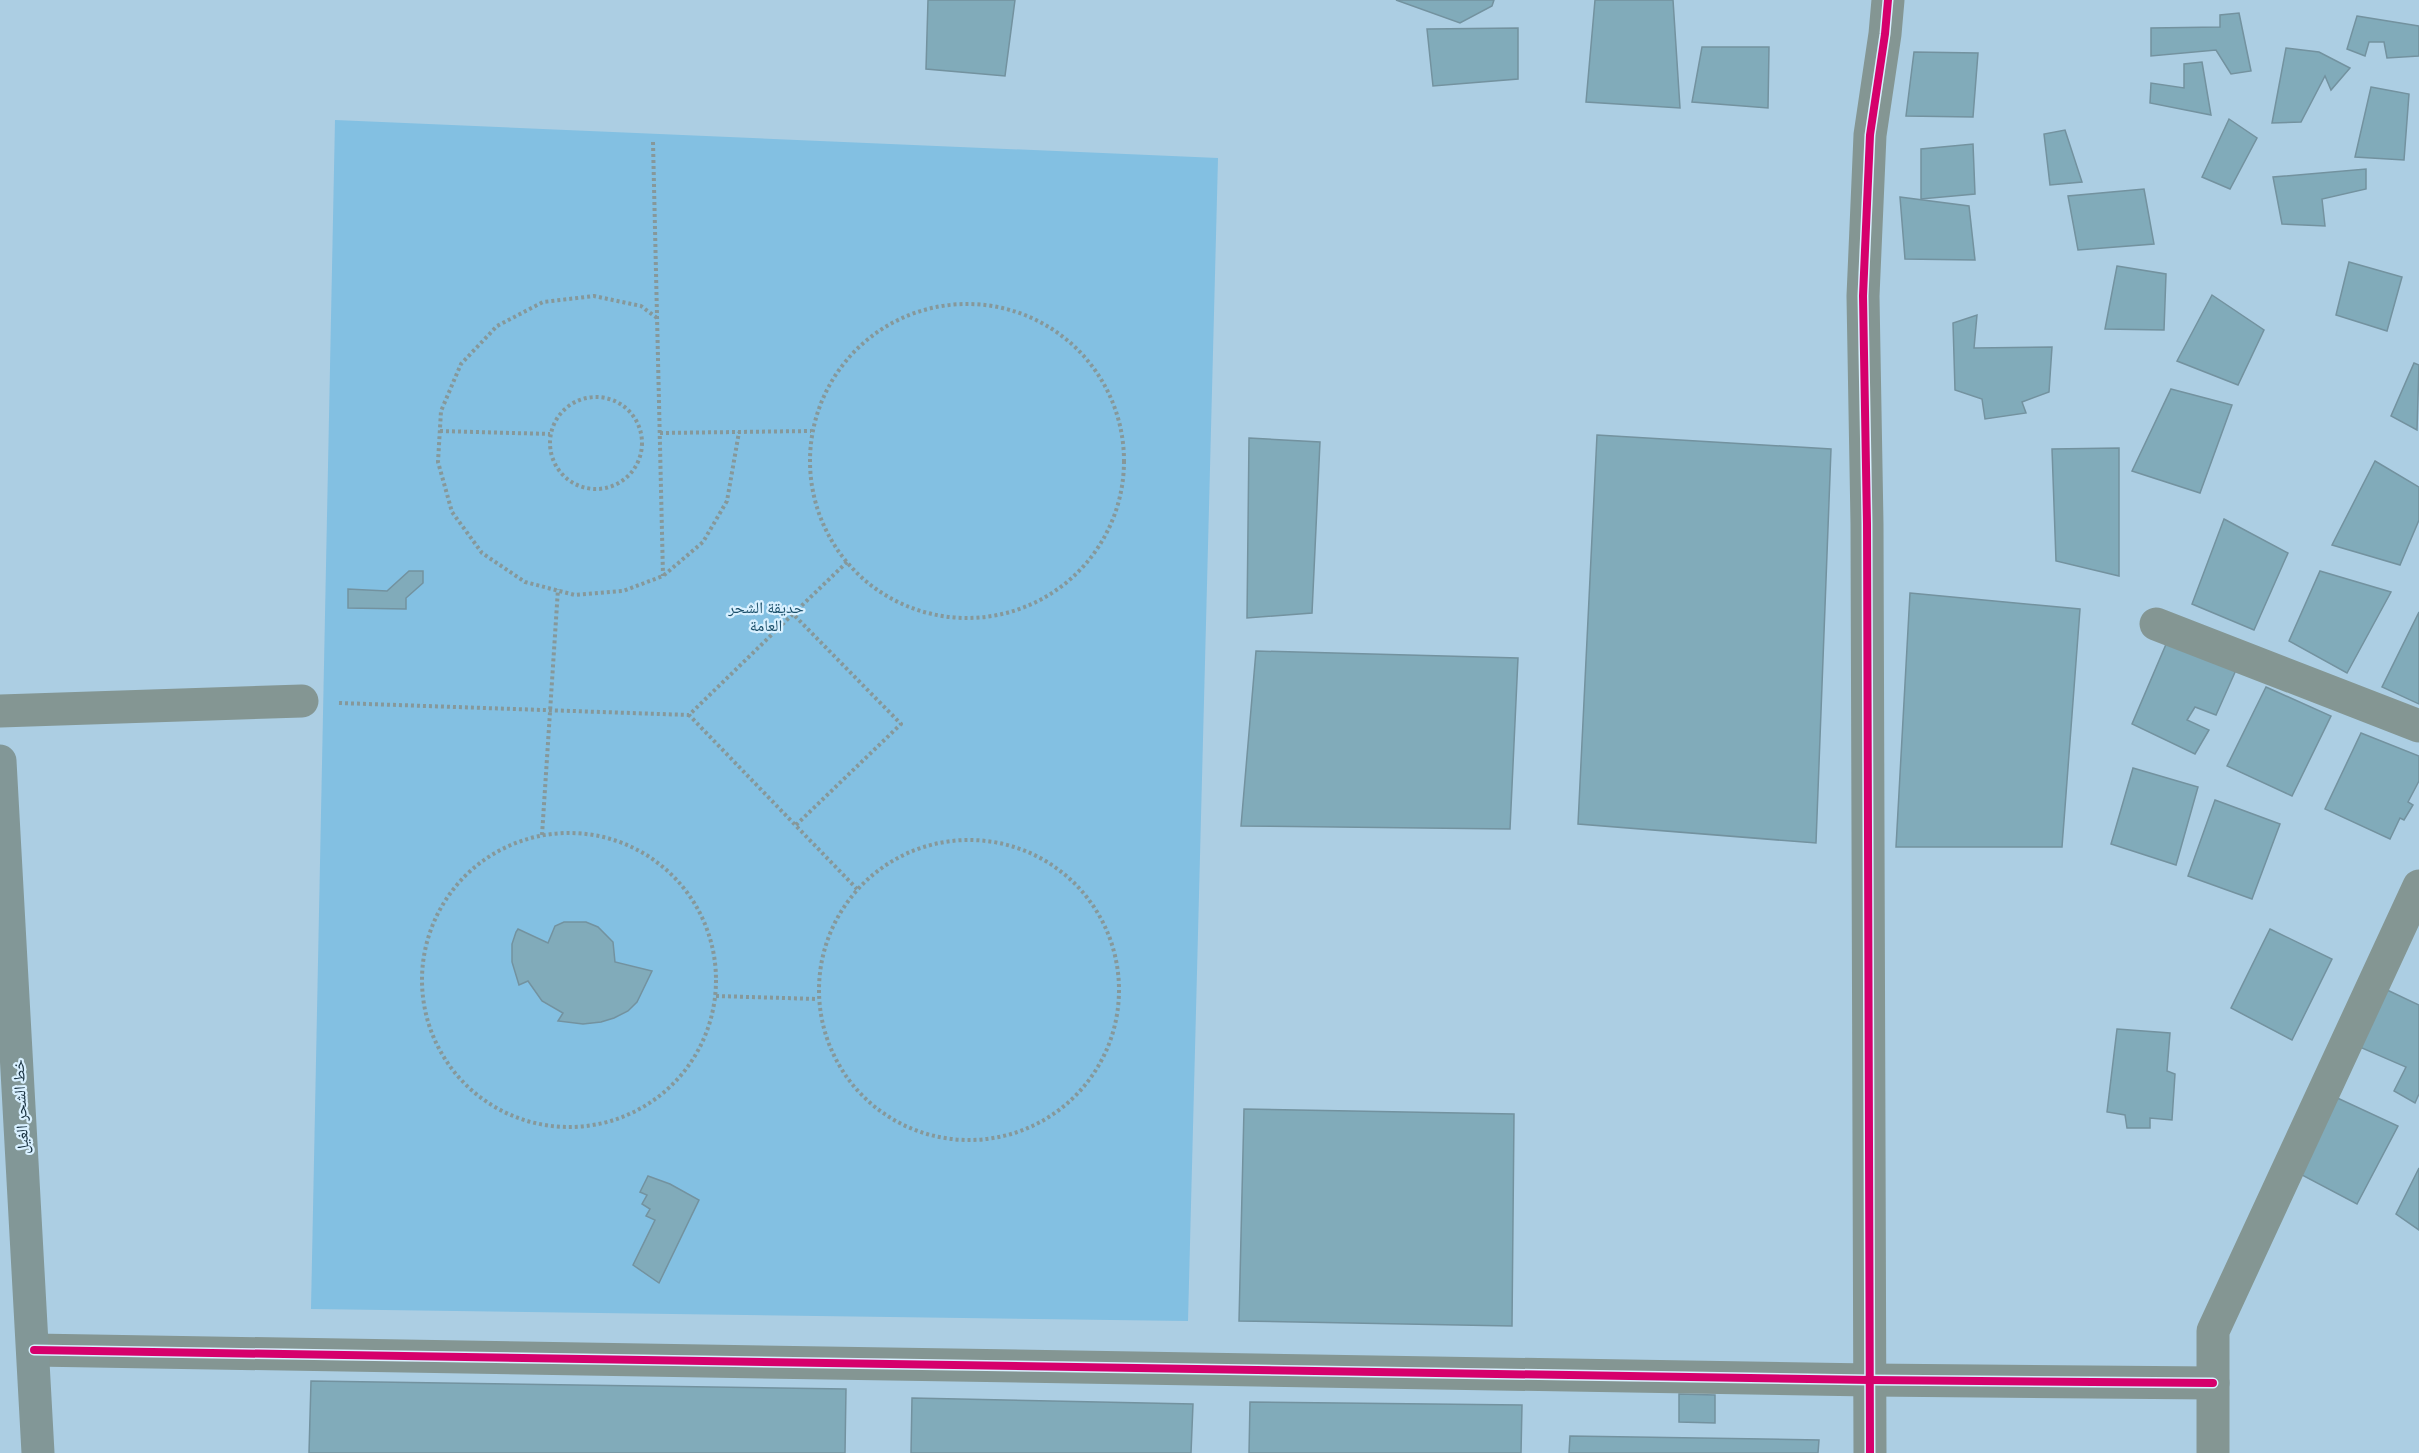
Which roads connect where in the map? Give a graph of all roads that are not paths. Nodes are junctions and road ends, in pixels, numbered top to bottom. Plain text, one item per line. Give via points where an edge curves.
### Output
1 (1888, 0) edge
2 (2156, 624) dead end
3 (302, 701) road end
4 (0, 711) edge
5 (2419, 726) edge
6 (0, 761) edge
7 (2419, 886) edge
8 (34, 1350) junction
9 (1870, 1380) junction
10 (2213, 1383) junction
11 (39, 1453) edge
12 (1870, 1453) edge
13 (2213, 1453) edge

1 - 9 street via 1870,135 1863,296
2 - 5 street
3 - 4 street
6 - 8 main road, خط الشحر الغيل
7 - 10 street via 2213,1330
8 - 9 street
8 - 11 main road, خط الشحر الغيل
9 - 10 street
9 - 12 street
10 - 13 street

